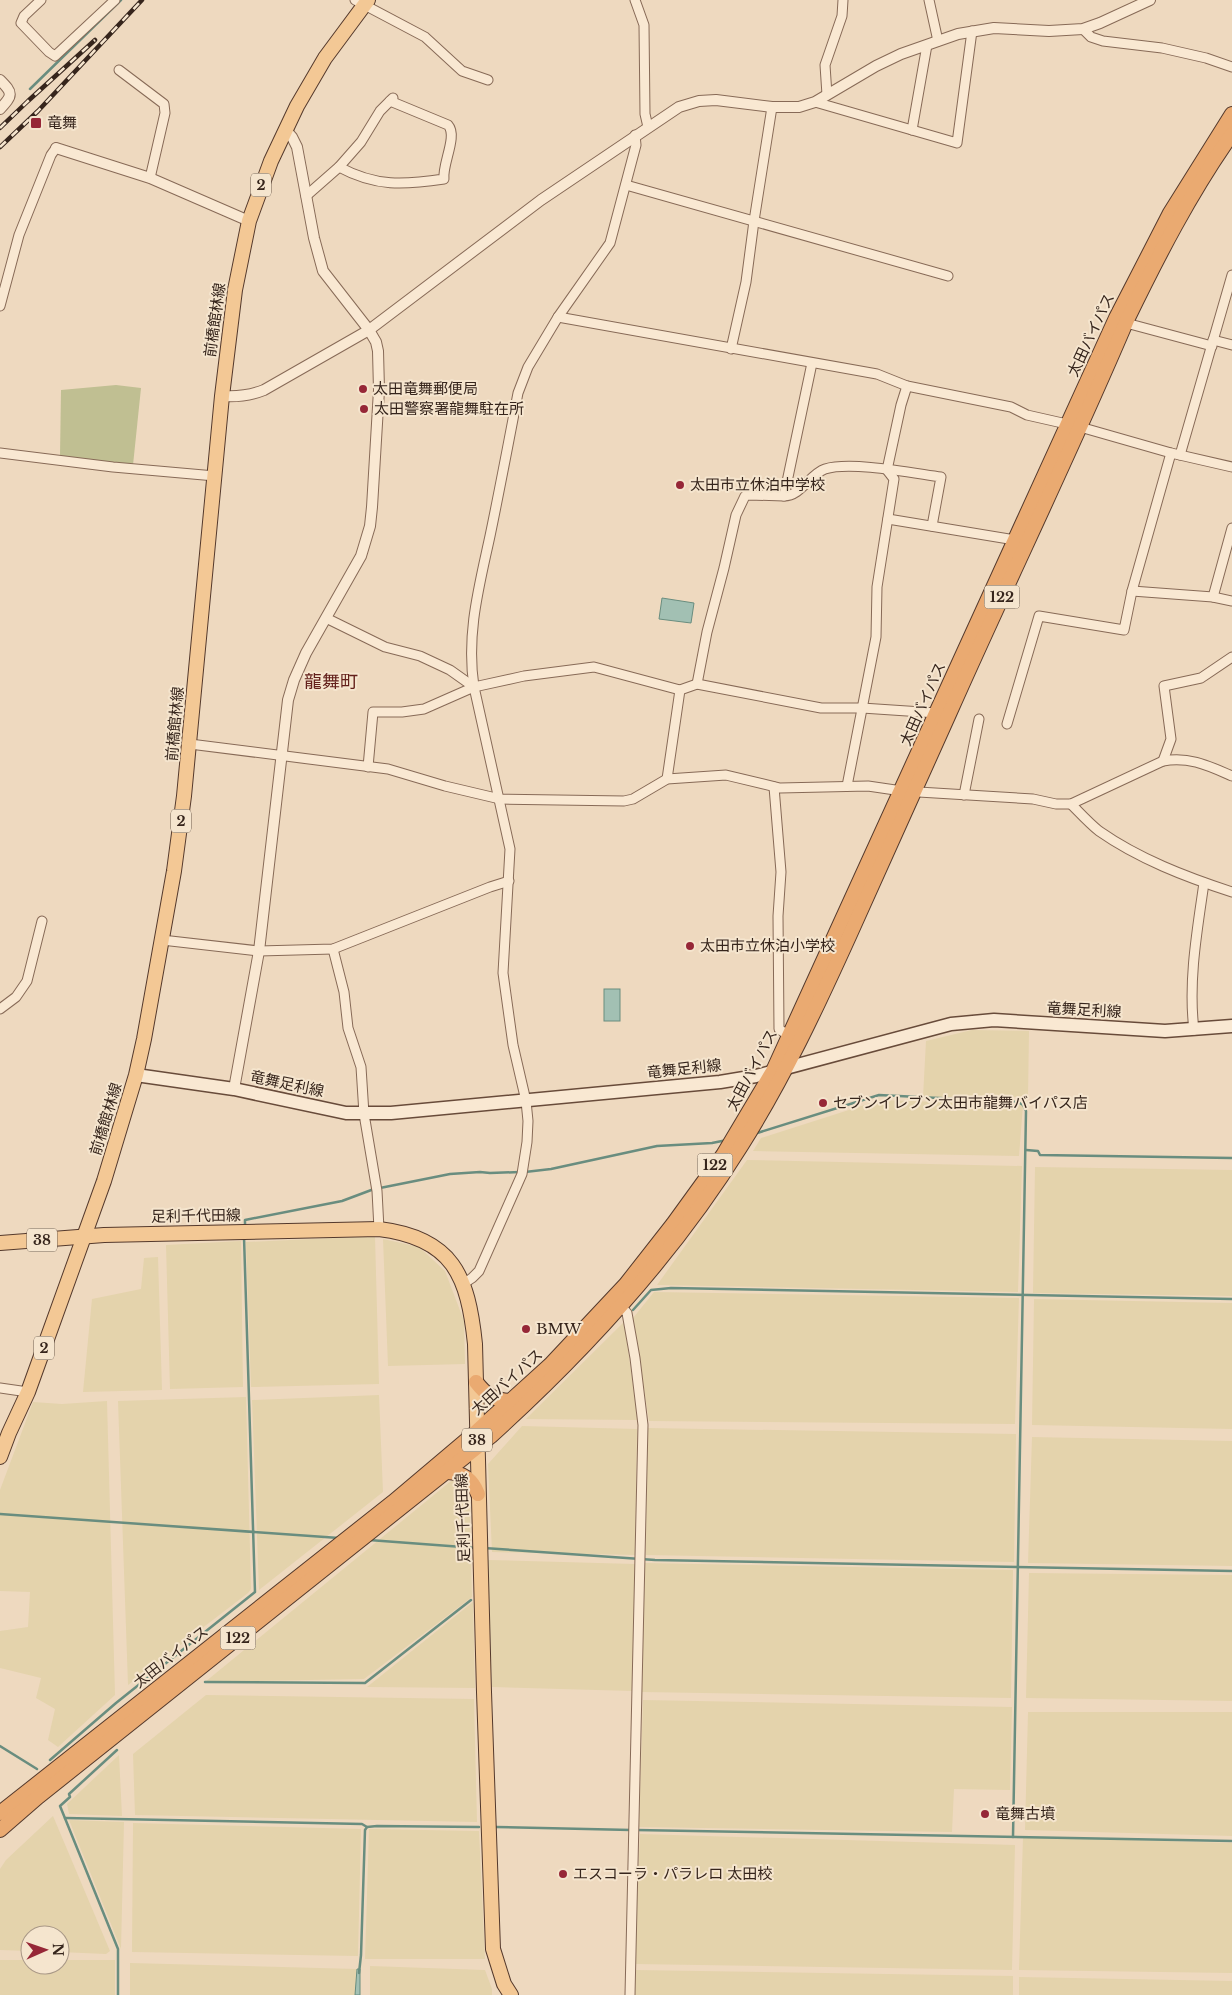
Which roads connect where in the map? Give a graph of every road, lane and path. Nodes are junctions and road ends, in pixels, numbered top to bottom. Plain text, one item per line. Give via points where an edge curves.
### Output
1 (40, 0) edge
2 (114, 0) edge
3 (635, 0) edge
4 (843, 0) edge
5 (929, 0) edge
6 (1150, 0) edge
7 (362, 2) edge
8 (1083, 29) junction
9 (972, 31) junction
10 (938, 41) junction
11 (928, 45) junction
12 (1232, 67) edge
13 (118, 70) dead end
14 (0, 80) edge
15 (488, 80) dead end
16 (828, 95) junction
17 (815, 102) junction
18 (772, 107) junction
19 (0, 108) edge
20 (1232, 114) edge
21 (648, 126) junction
22 (285, 129) junction
23 (912, 130) junction
24 (635, 135) junction
25 (1231, 138) edge
26 (56, 148) joint
27 (339, 167) junction
28 (150, 178) junction
29 (626, 185) junction
30 (306, 196) junction
31 (250, 221) junction
32 (754, 221) junction
33 (1232, 275) edge
34 (948, 276) dead end
35 (0, 306) edge
36 (558, 317) junction
37 (1126, 323) junction
38 (369, 330) junction
39 (1213, 343) junction
40 (1232, 345) edge
41 (731, 349) junction
42 (812, 363) junction
43 (907, 386) junction
44 (222, 396) junction
45 (1074, 426) junction
46 (0, 453) edge
47 (1175, 454) junction
48 (1232, 467) edge
49 (887, 470) junction
50 (214, 476) junction
51 (784, 496) junction
52 (888, 519) junction
53 (932, 526) junction
54 (1232, 528) edge
55 (1015, 540) junction
56 (1132, 591) junction
57 (1213, 597) junction
58 (1232, 600) edge
59 (326, 618) junction
60 (1232, 657) edge
61 (697, 684) junction
62 (474, 687) junction
63 (680, 690) junction
64 (862, 708) junction
65 (936, 713) junction
66 (979, 720) dead end
67 (1007, 724) dead end
68 (190, 744) junction
69 (282, 756) junction
70 (1164, 760) junction
71 (368, 767) junction
72 (1232, 776) edge
73 (667, 779) junction
74 (847, 786) junction
75 (774, 787) junction
76 (909, 791) junction
77 (964, 795) junction
78 (500, 799) junction
79 (1071, 804) junction
80 (509, 881) junction
81 (1204, 883) junction
82 (1232, 892) edge
83 (42, 922) dead end
84 (162, 940) junction
85 (333, 949) junction
86 (259, 951) junction
87 (0, 1009) edge
88 (1232, 1026) edge
89 (1194, 1030) junction
90 (789, 1036) junction
91 (780, 1069) junction
92 (136, 1075) junction
93 (234, 1089) junction
94 (526, 1101) junction
95 (364, 1114) junction
96 (378, 1229) junction
97 (84, 1236) junction
98 (0, 1243) edge
99 (463, 1284) junction
100 (621, 1306) junction
101 (476, 1382) junction
102 (0, 1388) edge
103 (28, 1392) junction
104 (510, 1401) junction
105 (477, 1431) junction
106 (478, 1447) junction
107 (0, 1458) edge
108 (448, 1472) junction
109 (478, 1494) junction
110 (0, 1813) edge
111 (0, 1830) edge
112 (510, 1995) edge
113 (630, 1995) edge

1 - 2 street via 21,23 55,56
3 - 21 street via 644,25 645,114
4 - 16 street via 842,16 825,66
5 - 10 street
6 - 8 street
7 - 15 street via 425,38 462,71
7 - 22 main road, 前橋館林線 / 2 via 309,84
8 - 9 street via 994,28
8 - 12 street via 1091,37 1162,48
9 - 10 street
9 - 23 street via 957,143
10 - 11 street
11 - 16 street via 884,62
11 - 23 street
13 - 28 street via 164,104 165,113
14 - 19 street via 10,94 9,100
16 - 17 street
17 - 18 street via 799,107
17 - 23 street
18 - 21 street via 699,101 679,107
18 - 32 street
20 - 45 highway, 太田バイパス / 122 via 1144,260
21 - 24 street
22 - 30 street via 297,147
22 - 31 main road, 前橋館林線 / 2 via 260,187
24 - 29 street via 636,145
24 - 38 street via 541,200
25 - 37 highway, 太田バイパス / 122 via 1175,226
26 - 28 street
26 - 35 street via 19,235
27 - 27 street via 392,99 448,125 452,132 444,179 398,184 369,180
27 - 30 street
28 - 31 street
29 - 32 street
29 - 36 street via 610,243
30 - 38 street via 323,271
31 - 44 main road, 前橋館林線 / 2 via 235,290
32 - 34 street
32 - 41 street via 746,282
33 - 39 street
36 - 41 street
36 - 62 street via 528,366 518,393 473,623 471,667
37 - 39 street
37 - 45 highway, 太田バイパス / 122
38 - 44 street via 253,395
38 - 59 street via 376,342 380,364 370,526 361,556
39 - 40 street
39 - 47 street
41 - 42 street
42 - 43 street via 877,374
42 - 51 street
43 - 45 street via 1011,408
43 - 49 street
44 - 50 main road, 前橋館林線 / 2
45 - 47 street
45 - 55 highway, 太田バイパス / 122
45 - 76 highway, 太田バイパス / 122 via 953,705
46 - 50 street
47 - 48 street
47 - 56 street
49 - 51 street via 835,466 822,470 791,496
49 - 52 street via 894,479
49 - 53 street via 941,477
50 - 68 main road, 前橋館林線 / 2
51 - 61 street via 745,496 739,508
52 - 53 street
52 - 64 street via 877,588 876,637
53 - 55 street
54 - 57 street
55 - 65 highway, 太田バイパス / 122
56 - 57 street
56 - 67 street via 1124,630 1039,616
57 - 58 street
59 - 62 street via 385,647 420,656 450,670
59 - 69 street via 294,680 288,700
60 - 70 street via 1202,678 1164,686 1171,739
61 - 63 street
61 - 64 street via 821,708
62 - 63 street via 524,676 594,667
62 - 71 street via 424,709 373,712
62 - 78 street
63 - 73 street
64 - 65 street
64 - 74 street
65 - 76 highway, 太田バイパス / 122
66 - 77 street
68 - 69 street
68 - 84 main road, 前橋館林線 / 2
69 - 71 street
69 - 86 street
70 - 72 street via 1192,760
70 - 79 street
71 - 78 street via 388,769
73 - 75 street via 726,776
73 - 78 street via 624,801
74 - 75 street
74 - 76 street
75 - 90 street via 781,872 779,1029
76 - 77 street
76 - 90 highway, 太田バイパス / 122
76 - 91 highway, 太田バイパス / 122 via 825,989
77 - 79 street
78 - 80 street via 510,849
79 - 81 street via 1098,830 1122,845
80 - 85 street
80 - 94 street via 503,972 513,1045
81 - 82 street
81 - 89 street via 1196,932 1191,1009
83 - 87 street via 27,981 16,997
84 - 86 street
84 - 92 main road, 前橋館林線 / 2
85 - 86 street
85 - 95 street via 344,992 348,1028 361,1068
86 - 93 street
88 - 89 main road, 竜舞足利線
89 - 91 main road, 竜舞足利線 via 972,1021
90 - 91 highway, 太田バイパス / 122
91 - 94 main road, 竜舞足利線 via 711,1084
91 - 100 highway, 太田バイパス / 122 via 777,1086 739,1150 679,1234
91 - 104 highway, 太田バイパス / 122 via 674,1224 632,1277 550,1365
92 - 93 main road, 竜舞足利線
92 - 97 main road, 前橋館林線 / 2
93 - 95 main road, 竜舞足利線 via 329,1110
94 - 95 main road, 竜舞足利線
94 - 99 street via 528,1142 522,1174 479,1271
95 - 96 street via 375,1177
96 - 97 main road, 足利千代田線 / 38
96 - 99 main road, 足利千代田線 / 38 via 419,1237 436,1248 452,1265
97 - 98 main road, 足利千代田線 / 38
97 - 103 main road, 前橋館林線 / 2
99 - 101 main road, 足利千代田線 / 38 via 472,1314
100 - 106 highway, 太田バイパス / 122 via 520,1410
100 - 113 street via 627,1313 643,1425
101 - 104 highway via 490,1397
101 - 105 main road, 足利千代田線 / 38
102 - 103 street
103 - 107 main road, 前橋館林線 / 2
104 - 105 highway, 太田バイパス / 122
105 - 106 main road, 足利千代田線 / 38
105 - 110 highway, 太田バイパス / 122 via 393,1502
106 - 108 highway, 太田バイパス / 122
106 - 109 main road, 足利千代田線 / 38
108 - 109 highway via 466,1476
108 - 111 highway, 太田バイパス / 122
109 - 112 main road, 足利千代田線 / 38 via 493,1949

